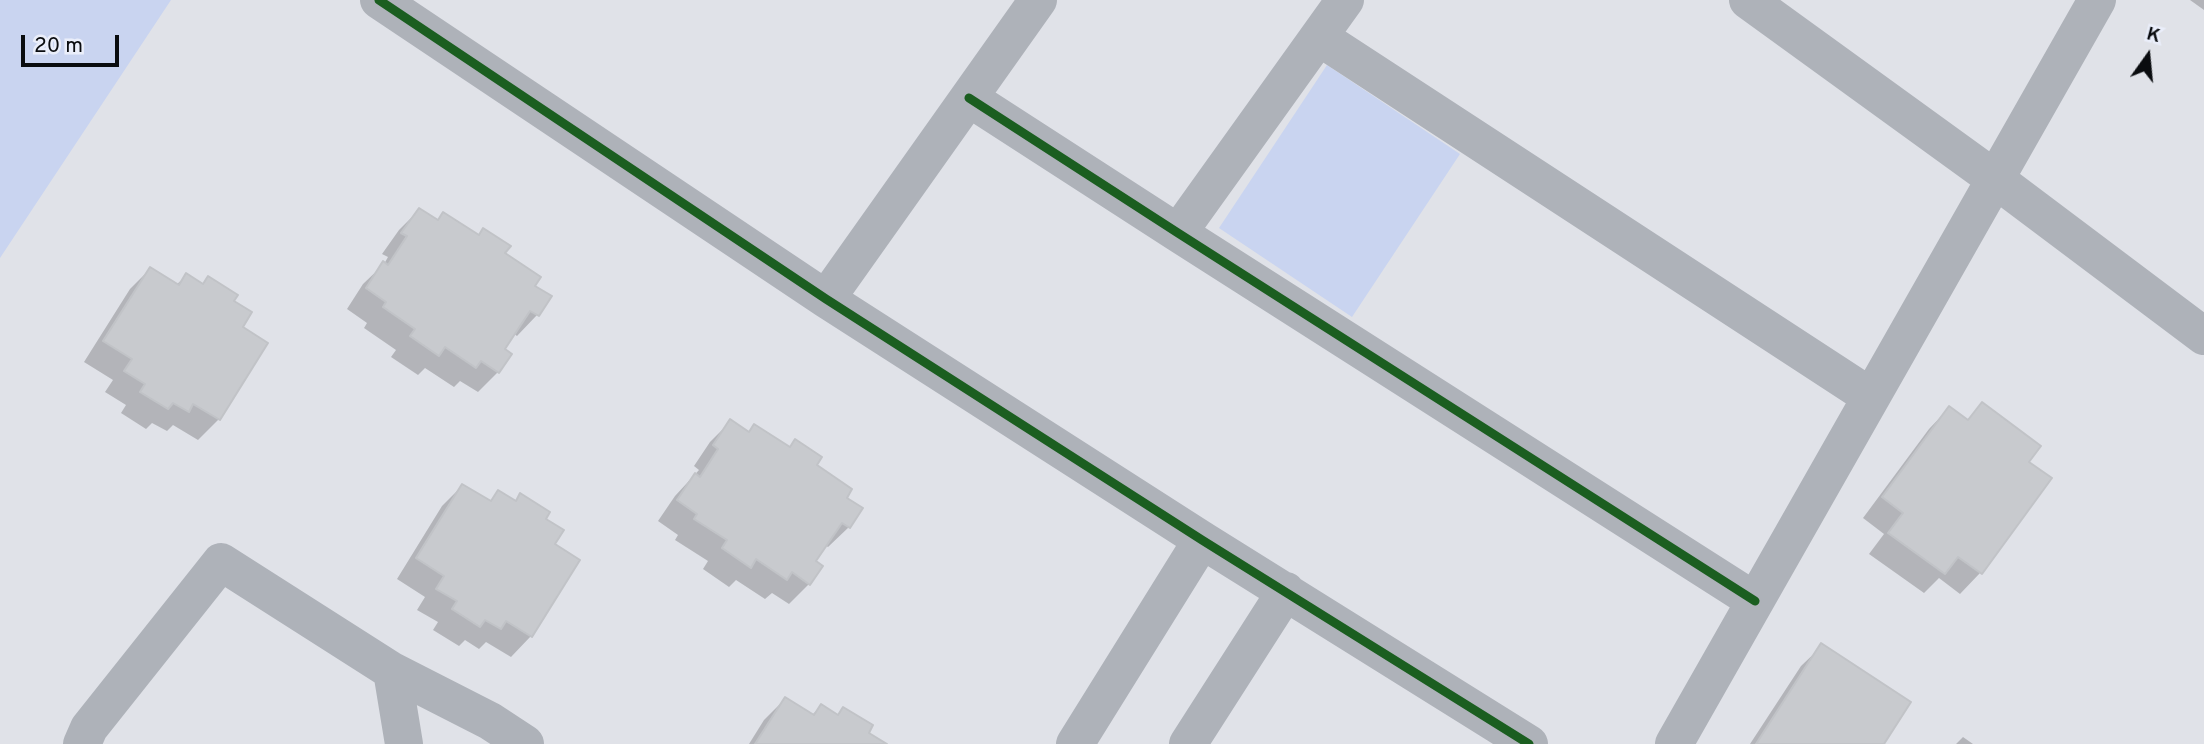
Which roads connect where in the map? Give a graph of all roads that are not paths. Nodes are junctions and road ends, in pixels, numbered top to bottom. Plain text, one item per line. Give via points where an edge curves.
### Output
1 (379, 0) edge
2 (1038, 0) edge
3 (1345, 0) edge
4 (1748, 0) edge
5 (2096, 0) edge
6 (1319, 37) junction
7 (969, 98) junction
8 (1994, 179) junction
9 (1178, 233) junction
10 (826, 299) junction
11 (2204, 336) edge
12 (1871, 397) junction
13 (1202, 540) junction
14 (1286, 591) junction
15 (1755, 601) junction
16 (392, 671) junction
17 (82, 744) edge
18 (404, 744) edge
19 (526, 744) edge
20 (1074, 744) edge
21 (1188, 744) edge
22 (1529, 744) edge
23 (1674, 744) edge

1 - 10 street
2 - 7 street
3 - 6 street
4 - 8 street
5 - 8 street
6 - 9 street
6 - 12 street
7 - 9 street
7 - 10 street
8 - 11 street
8 - 12 street
9 - 15 street
10 - 13 street
12 - 15 street
13 - 14 street
13 - 20 street
14 - 21 street
14 - 22 street
15 - 23 street
16 - 17 street via 221,562 89,728
16 - 18 street
16 - 19 street

